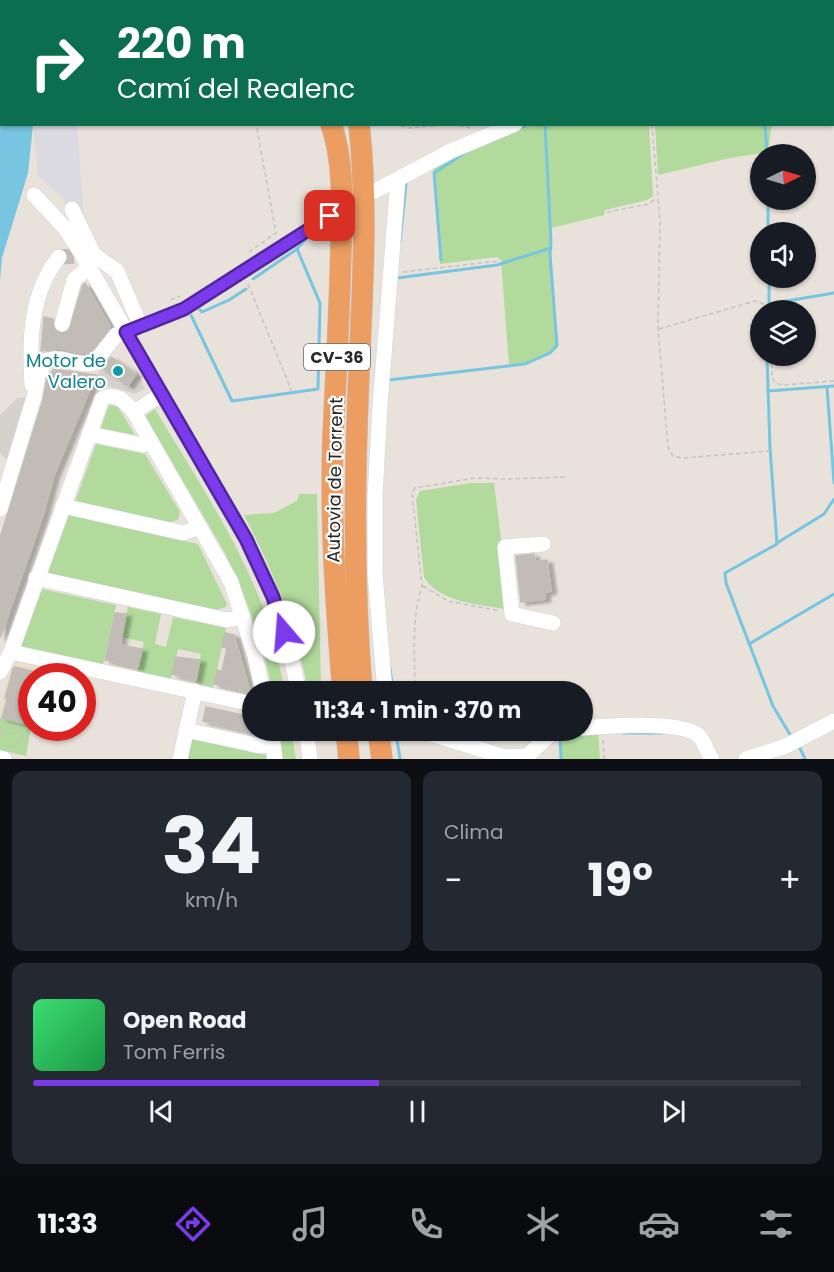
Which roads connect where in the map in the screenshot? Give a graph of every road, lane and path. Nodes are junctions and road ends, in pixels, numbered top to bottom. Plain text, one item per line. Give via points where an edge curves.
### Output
1 (256, 126) edge
2 (359, 126) edge
3 (401, 126) edge
4 (430, 126) edge
5 (467, 126) edge
6 (510, 126) edge
7 (652, 126) edge
8 (335, 131) edge
9 (479, 140) junction
10 (398, 179) junction
11 (375, 191) dead end
12 (34, 195) dead end
13 (657, 198) junction
14 (72, 209) dead end
15 (607, 212) dead end
16 (330, 216) dead end
17 (247, 253) dead end
18 (59, 257) dead end
19 (498, 261) dead end
20 (89, 267) junction
21 (391, 274) junction
22 (248, 284) dead end
23 (750, 303) edge
24 (62, 324) dead end
25 (141, 327) junction
26 (658, 329) junction
27 (126, 332) junction
28 (772, 366) edge
29 (834, 381) edge
30 (292, 392) dead end
31 (162, 394) junction
32 (34, 397) junction
33 (134, 412) junction
34 (89, 434) junction
35 (151, 441) junction
36 (769, 451) dead end
37 (15, 461) junction
38 (566, 477) dead end
39 (0, 486) edge
40 (63, 506) junction
41 (0, 509) edge
42 (200, 527) junction
43 (543, 544) dead end
44 (333, 570) junction
45 (36, 578) junction
46 (357, 579) junction
47 (422, 586) junction
48 (512, 614) junction
49 (243, 617) junction
50 (553, 623) dead end
51 (11, 652) junction
52 (0, 672) edge
53 (260, 681) edge
54 (297, 681) edge
55 (333, 681) edge
56 (342, 681) edge
57 (362, 681) edge
58 (371, 681) edge
59 (384, 681) edge
60 (415, 681) edge
61 (195, 691) junction
62 (242, 702) edge
63 (834, 721) edge
64 (4, 722) dead end
65 (593, 727) edge
66 (602, 727) junction
67 (0, 730) edge
68 (18, 730) edge
69 (186, 730) junction
70 (0, 734) edge
71 (18, 741) edge
72 (308, 741) edge
73 (335, 741) edge
74 (347, 741) edge
75 (366, 741) edge
76 (380, 741) edge
77 (453, 741) edge
78 (543, 741) edge
79 (273, 745) edge
80 (3, 755) edge
81 (180, 759) edge
82 (310, 759) edge
83 (336, 759) edge
84 (349, 759) edge
85 (368, 759) edge
86 (382, 759) edge
87 (604, 759) edge
88 (712, 759) edge
89 (746, 759) edge

1 - 17 path via 276,233
2 - 46 highway, Autovia de Torrent / CV-36 via 365,219 358,397
3 - 4 path
5 - 9 path via 475,130
6 - 9 street
7 - 13 path
8 - 44 highway, Autovia de Torrent / CV-36 via 342,227 333,441
9 - 10 street
10 - 11 street
10 - 21 street
12 - 20 street via 64,227
13 - 15 path via 649,204
13 - 26 path
14 - 25 street via 94,255 117,272
16 - 25 street via 184,309
18 - 32 street via 48,271 36,301 31,366
19 - 21 path
20 - 24 street via 74,280
20 - 27 street
21 - 59 street via 375,507 375,574
22 - 30 path
23 - 26 path
25 - 27 street
26 - 36 path via 668,447 673,456
27 - 31 street
27 - 32 street via 113,338 94,363 47,360 38,375
28 - 29 path via 775,383 783,385
31 - 33 street
31 - 54 street via 246,539 273,597
32 - 37 street
33 - 34 street via 123,400 109,395 102,399
33 - 35 street
34 - 35 street via 143,445
34 - 40 street
35 - 42 street
37 - 39 street
37 - 41 street
38 - 47 path via 475,478 416,488 412,493
40 - 42 street via 183,533
40 - 45 street
42 - 49 street via 231,582
43 - 48 street via 505,547
44 - 55 highway via 329,594
44 - 56 highway, Autovia de Torrent / CV-36
45 - 49 street via 227,620
45 - 51 street
46 - 57 highway, Autovia de Torrent / CV-36
46 - 58 highway
47 - 48 path via 448,601
47 - 60 path via 416,620
48 - 50 street
49 - 53 street
51 - 52 street
51 - 61 street
61 - 62 street
61 - 69 street
63 - 89 street via 786,747
64 - 67 path
65 - 66 street
66 - 87 path
66 - 88 street via 686,729 699,736
68 - 70 path
69 - 79 street via 260,746
69 - 81 street
71 - 80 path
72 - 82 street
73 - 83 highway
74 - 84 highway
75 - 85 highway
76 - 86 highway
77 - 78 street via 505,757 527,756

